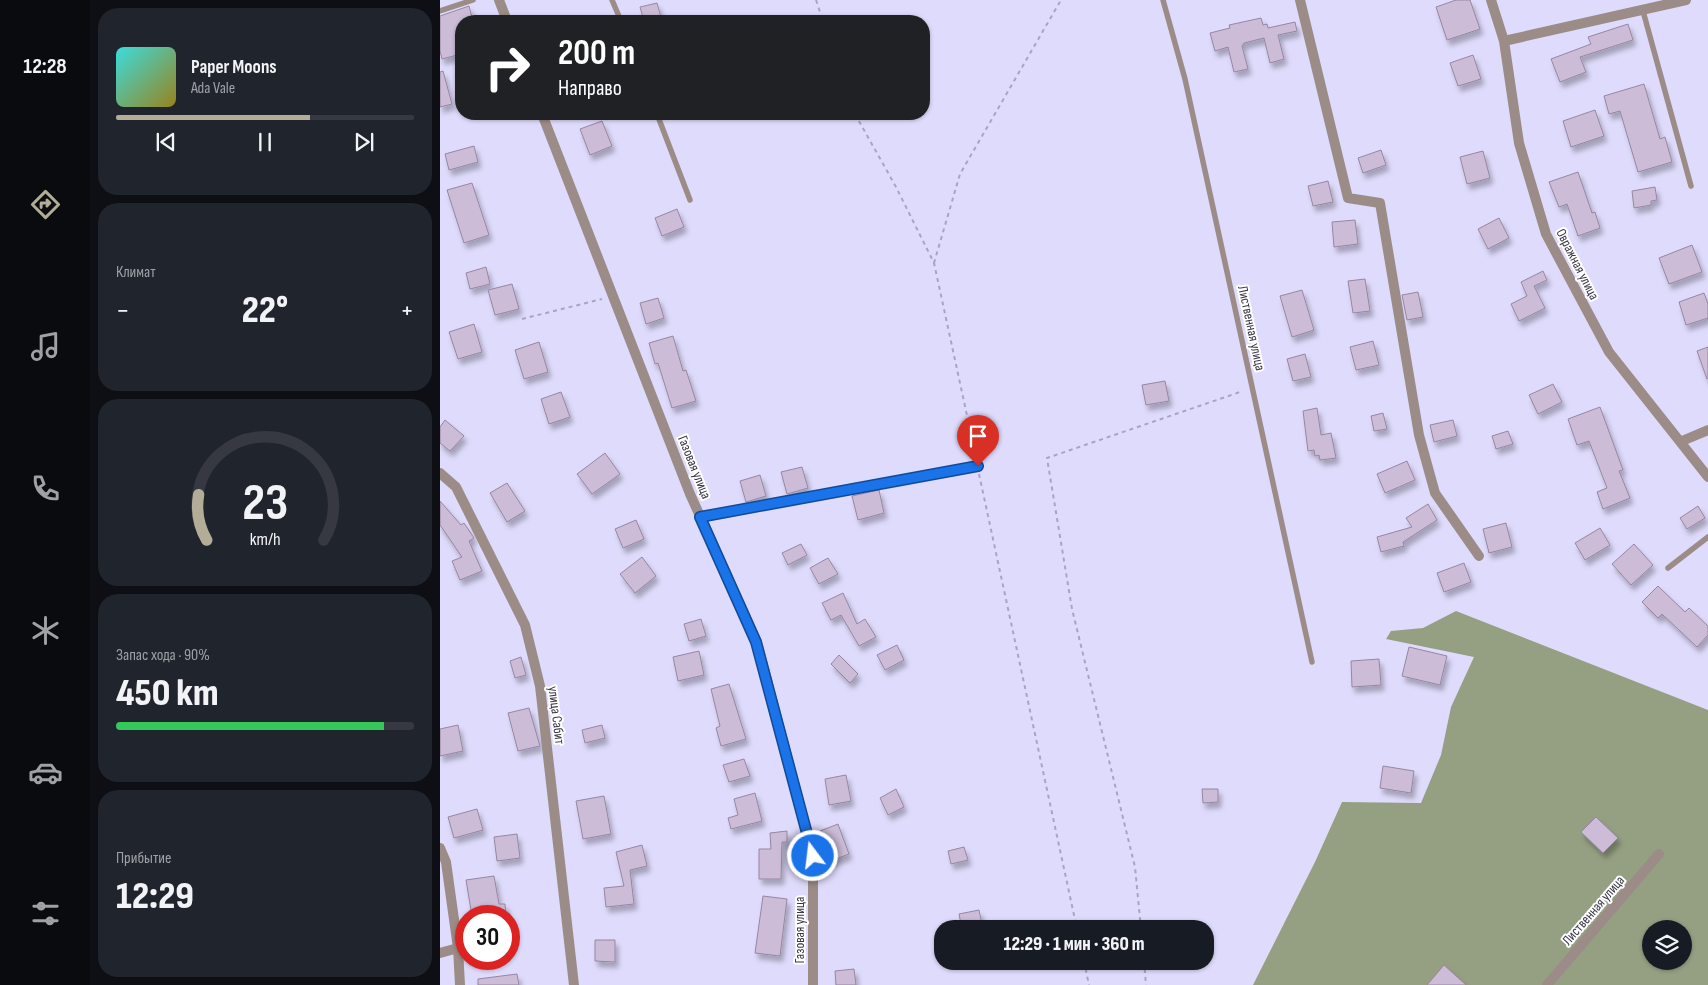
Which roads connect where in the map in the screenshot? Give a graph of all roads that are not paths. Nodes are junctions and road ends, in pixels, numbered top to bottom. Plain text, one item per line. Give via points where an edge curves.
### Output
1 (473, 0) edge
2 (499, 0) edge
3 (612, 0) edge
4 (1163, 0) edge
5 (1300, 0) edge
6 (1491, 0) edge
7 (1686, 0) edge
8 (440, 11) edge
9 (1643, 11) junction
10 (505, 15) edge
11 (618, 15) edge
12 (1504, 41) junction
13 (544, 120) edge
14 (659, 120) edge
15 (1690, 186) dead end
16 (690, 200) dead end
17 (1708, 430) edge
18 (1682, 441) junction
19 (978, 466) road end
20 (440, 473) edge
21 (1708, 478) edge
22 (700, 517) junction
23 (1708, 536) edge
24 (1479, 556) dead end
25 (1668, 568) dead end
26 (1312, 662) dead end
27 (440, 848) edge
28 (1660, 854) dead end
29 (455, 926) edge
30 (455, 949) edge
31 (440, 953) edge
32 (459, 970) edge
33 (460, 985) edge
34 (574, 985) edge
35 (813, 985) edge
36 (1547, 985) edge

1 - 8 lane
2 - 10 street
3 - 11 lane
4 - 26 lane, Лиственная улица via 1184,80
5 - 24 street via 1348,198 1380,203 1419,435 1435,493
6 - 12 street, Овражная улица
7 - 9 street
9 - 12 street
9 - 15 lane
12 - 18 street, Овражная улица via 1519,143 1546,234 1609,352
13 - 22 street, Газовая улица
14 - 16 lane
17 - 18 street
18 - 21 street, Овражная улица
19 - 22 lane
20 - 34 street, улица Сабит via 456,487 525,625 540,686
22 - 35 street, Газовая улица via 756,642 813,856
23 - 25 lane
27 - 29 street via 446,862
28 - 36 street, Лиственная улица
30 - 31 street
32 - 33 street

